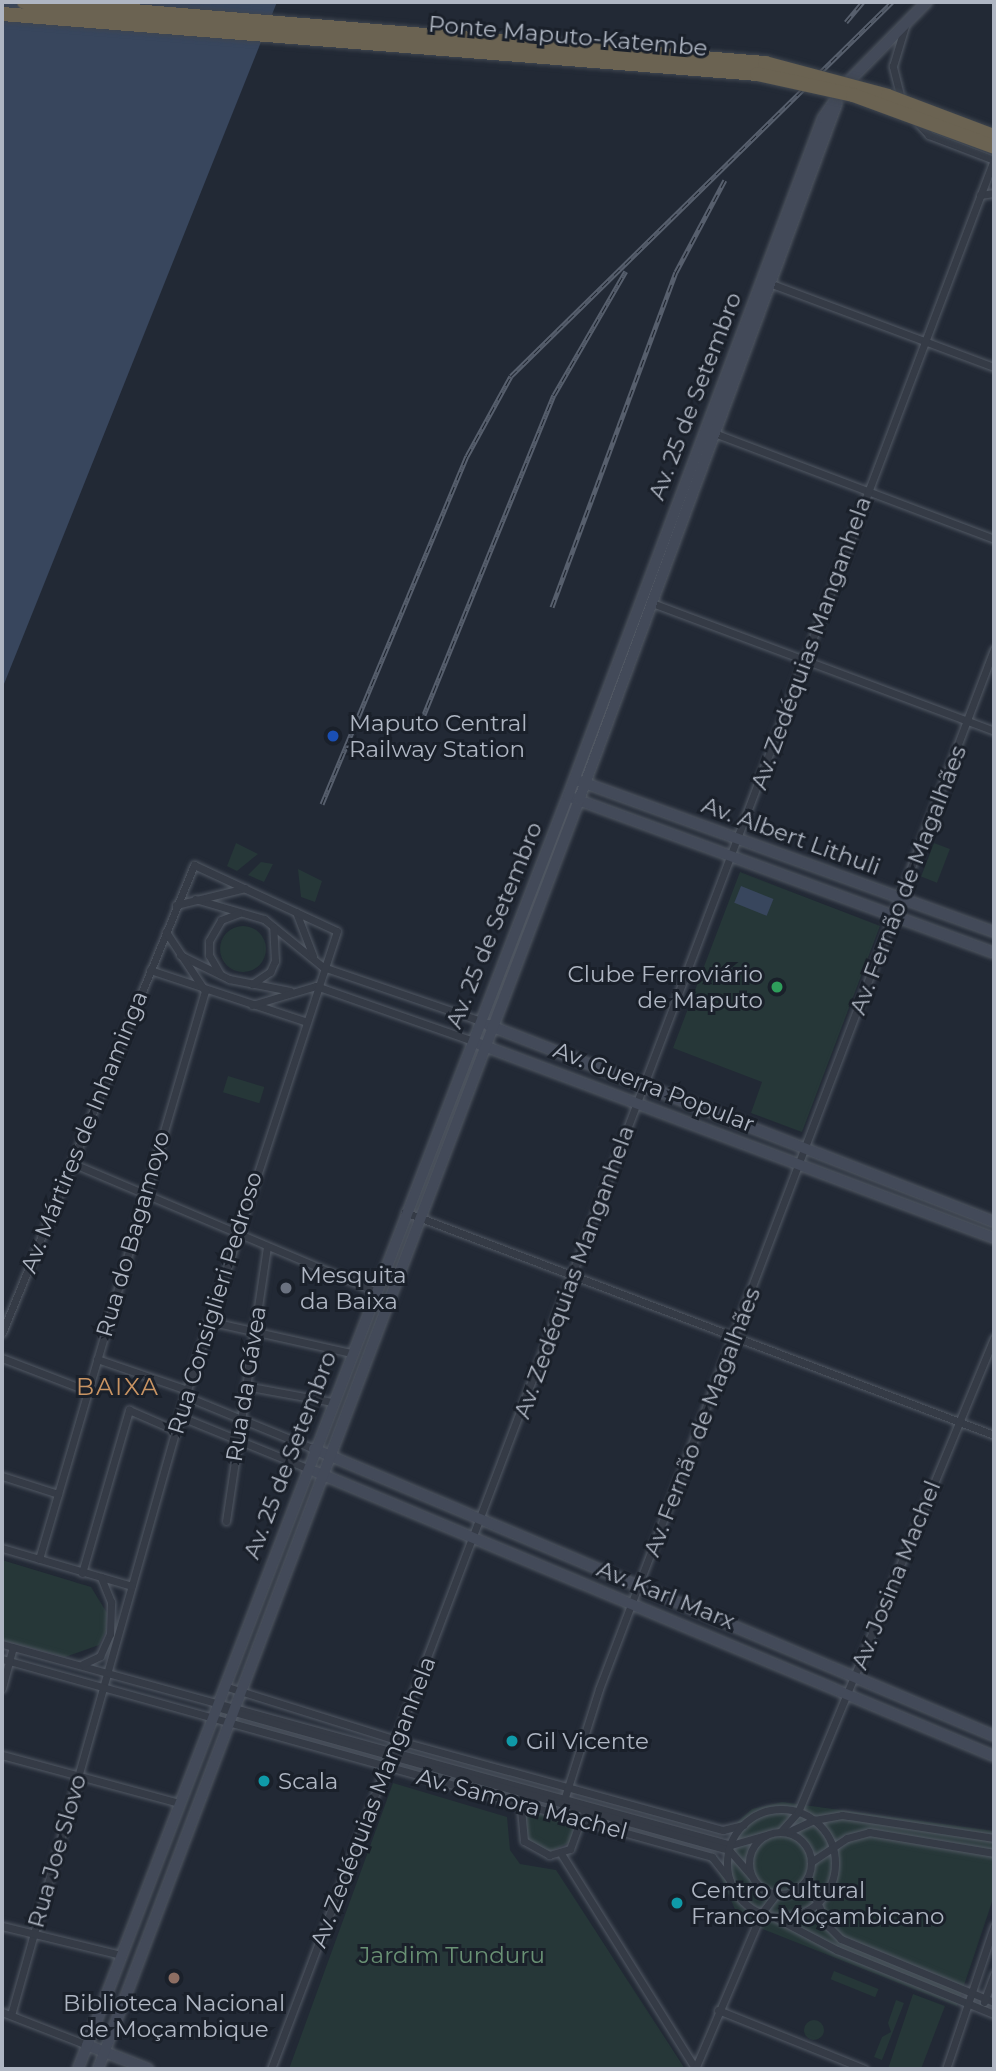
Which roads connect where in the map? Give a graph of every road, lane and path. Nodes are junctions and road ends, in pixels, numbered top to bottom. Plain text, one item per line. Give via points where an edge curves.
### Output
1 (24, 2) edge
2 (927, 2) edge
3 (2, 14) edge
4 (906, 22) junction
5 (994, 136) edge
6 (994, 147) edge
7 (994, 160) edge
8 (994, 193) edge
9 (980, 195) junction
10 (767, 282) junction
11 (923, 342) junction
12 (994, 368) edge
13 (714, 433) junction
14 (868, 490) junction
15 (994, 539) edge
16 (652, 603) junction
17 (994, 649) edge
18 (804, 662) junction
19 (968, 721) junction
20 (994, 731) edge
21 (573, 779) junction
22 (585, 783) junction
23 (568, 796) junction
24 (579, 800) junction
25 (738, 838) junction
26 (732, 857) junction
27 (246, 888) junction
28 (901, 898) junction
29 (195, 899) junction
30 (176, 905) junction
31 (296, 911) junction
32 (243, 912) junction
33 (894, 916) junction
34 (273, 926) junction
35 (166, 932) junction
36 (994, 932) edge
37 (994, 953) edge
38 (179, 955) junction
39 (313, 957) junction
40 (323, 967) junction
41 (150, 970) junction
42 (221, 976) junction
43 (251, 985) junction
44 (316, 986) junction
45 (205, 991) junction
46 (297, 992) junction
47 (252, 1005) junction
48 (478, 1020) junction
49 (304, 1021) junction
50 (492, 1027) junction
51 (470, 1040) junction
52 (485, 1045) junction
53 (642, 1088) junction
54 (637, 1103) junction
55 (806, 1150) junction
56 (75, 1164) junction
57 (800, 1166) junction
58 (144, 1194) junction
59 (405, 1212) junction
60 (419, 1217) junction
61 (994, 1222) edge
62 (236, 1233) junction
63 (994, 1238) edge
64 (267, 1248) junction
65 (574, 1275) junction
66 (374, 1291) junction
67 (208, 1321) junction
68 (254, 1331) junction
69 (2, 1333) edge
70 (994, 1338) edge
71 (734, 1339) junction
72 (351, 1353) junction
73 (2, 1358) edge
74 (97, 1359) junction
75 (245, 1386) junction
76 (88, 1391) junction
77 (186, 1393) junction
78 (332, 1402) junction
79 (179, 1416) junction
80 (241, 1418) junction
81 (960, 1422) junction
82 (175, 1430) junction
83 (994, 1436) edge
84 (237, 1440) junction
85 (314, 1448) junction
86 (328, 1454) junction
87 (307, 1468) junction
88 (322, 1474) junction
89 (2, 1476) edge
90 (58, 1493) junction
91 (226, 1521) dead end
92 (480, 1521) junction
93 (473, 1538) junction
94 (2, 1548) edge
95 (39, 1559) junction
96 (82, 1573) junction
97 (101, 1577) junction
98 (132, 1586) junction
99 (639, 1587) junction
100 (632, 1604) junction
101 (2, 1644) edge
102 (13, 1647) junction
103 (5, 1660) edge
104 (79, 1665) junction
105 (107, 1672) junction
106 (854, 1677) junction
107 (224, 1686) junction
108 (2, 1688) edge
109 (103, 1688) junction
110 (240, 1691) junction
111 (848, 1692) junction
112 (215, 1709) junction
113 (232, 1714) junction
114 (994, 1736) edge
115 (396, 1740) junction
116 (392, 1753) junction
117 (2, 1755) edge
118 (994, 1756) edge
119 (388, 1767) junction
120 (79, 1774) junction
121 (567, 1786) junction
122 (519, 1787) junction
123 (565, 1797) junction
124 (520, 1802) junction
125 (179, 1803) junction
126 (582, 1805) junction
127 (798, 1812) junction
128 (582, 1821) junction
129 (814, 1821) junction
130 (743, 1825) junction
131 (785, 1832) junction
132 (765, 1835) junction
133 (994, 1838) edge
134 (832, 1846) junction
135 (730, 1848) junction
136 (994, 1853) edge
137 (562, 1855) junction
138 (811, 1862) junction
139 (751, 1875) junction
140 (729, 1879) junction
141 (807, 1880) junction
142 (776, 1894) junction
143 (818, 1903) junction
144 (761, 1914) junction
145 (776, 1917) junction
146 (2, 1926) edge
147 (994, 1926) edge
148 (34, 1933) junction
149 (835, 1935) junction
150 (826, 1945) junction
151 (121, 1955) junction
152 (994, 1974) edge
153 (969, 1992) junction
154 (985, 1998) junction
155 (994, 2002) edge
156 (966, 2004) junction
157 (982, 2009) junction
158 (719, 2010) junction
159 (2, 2012) edge
160 (994, 2014) edge
161 (11, 2015) junction
162 (87, 2045) junction
163 (105, 2053) junction
164 (78, 2069) edge
165 (98, 2069) edge
166 (148, 2069) edge
167 (271, 2069) edge
168 (695, 2069) edge
169 (865, 2069) edge
170 (946, 2069) edge

1 - 5 highway, Ponte Maputo-Katembe, bridge via 765,63 888,96
2 - 4 main road
3 - 6 highway, Ponte Maputo-Katembe, bridge via 757,74 853,95
4 - 7 street via 895,54 897,84 908,112 929,135
4 - 10 main road, Av. 25 de Setembro via 838,96
7 - 9 street, Av. Zedéquias Manganhela
8 - 9 street
9 - 11 street, Av. Zedéquias Manganhela
10 - 11 street
10 - 13 main road, Av. 25 de Setembro
10 - 21 main road, Av. 25 de Setembro
11 - 12 street
11 - 14 street, Av. Zedéquias Manganhela
13 - 14 street
13 - 16 main road, Av. 25 de Setembro
14 - 15 street
14 - 18 street, Av. Zedéquias Manganhela
16 - 18 street
16 - 22 main road, Av. 25 de Setembro
17 - 19 street, Av. Fernão de Magalhães
18 - 19 street
18 - 25 street, Av. Zedéquias Manganhela
19 - 20 street
19 - 28 street, Av. Fernão de Magalhães
21 - 22 main road, Av. Albert Lithuli
21 - 23 main road, Av. 25 de Setembro
22 - 24 main road, Av. 25 de Setembro
22 - 25 main road, Av. Albert Lithuli
23 - 24 main road, Av. Albert Lithuli
23 - 48 main road, Av. 25 de Setembro
24 - 26 main road, Av. Albert Lithuli
24 - 50 main road, Av. 25 de Setembro
25 - 26 street, Av. Zedéquias Manganhela
25 - 28 main road, Av. Albert Lithuli
26 - 33 main road, Av. Albert Lithuli
26 - 53 street, Av. Zedéquias Manganhela
27 - 29 street
27 - 30 street, Av. Mártires de Inhaminga via 194,865
27 - 31 street
28 - 33 street, Av. Fernão de Magalhães
28 - 36 main road, Av. Albert Lithuli
29 - 30 street
29 - 32 street, Av. Guerra Popular
30 - 35 street, Av. Mártires de Inhaminga
31 - 39 street, Av. Guerra Popular
31 - 40 street, Rua Consiglieri Pedroso via 337,931
32 - 34 street, Av. Guerra Popular
32 - 42 street via 221,920 209,942 209,955
33 - 37 main road, Av. Albert Lithuli
33 - 55 street, Av. Fernão de Magalhães
34 - 39 street, Av. Guerra Popular
34 - 43 street via 275,961 270,972
35 - 38 street
35 - 41 street, Av. Mártires de Inhaminga
38 - 42 street
38 - 45 street
39 - 40 street, Av. Guerra Popular
40 - 44 street, Rua Consiglieri Pedroso
40 - 48 street, Av. Guerra Popular
41 - 45 street
41 - 56 street, Av. Mártires de Inhaminga
42 - 43 street
43 - 46 street
44 - 46 street
44 - 49 street, Rua Consiglieri Pedroso
44 - 51 street, Av. Guerra Popular
45 - 47 street
45 - 58 street, Rua do Bagamoyo
46 - 47 street
47 - 49 street
48 - 50 main road, Av. Guerra Popular
48 - 51 main road, Av. 25 de Setembro
49 - 62 street, Rua Consiglieri Pedroso
50 - 52 main road, Av. 25 de Setembro
50 - 53 main road, Av. Guerra Popular
51 - 52 main road, Av. Guerra Popular
51 - 59 main road, Av. 25 de Setembro
52 - 54 main road, Av. Guerra Popular
52 - 60 main road, Av. 25 de Setembro
53 - 54 street, Av. Zedéquias Manganhela
53 - 55 main road, Av. Guerra Popular
54 - 57 main road, Av. Guerra Popular
54 - 65 street, Av. Zedéquias Manganhela
55 - 57 street, Av. Fernão de Magalhães
55 - 61 main road, Av. Guerra Popular
56 - 58 street
56 - 69 street, Av. Mártires de Inhaminga
57 - 63 main road, Av. Guerra Popular
57 - 71 street, Av. Fernão de Magalhães
58 - 62 street
58 - 74 street, Rua do Bagamoyo
59 - 60 street
59 - 66 main road, Av. 25 de Setembro
60 - 65 street
60 - 86 main road, Av. 25 de Setembro
62 - 64 street
62 - 67 street, Rua Consiglieri Pedroso
64 - 66 street
64 - 68 street, Rua da Gávea
65 - 71 street
65 - 92 street, Av. Zedéquias Manganhela
66 - 72 main road, Av. 25 de Setembro
67 - 68 street
67 - 77 street, Rua Consiglieri Pedroso
68 - 72 street
68 - 75 street, Rua da Gávea
70 - 81 street, Av. Josina Machel
71 - 81 street
71 - 99 street, Av. Fernão de Magalhães
72 - 78 main road, Av. 25 de Setembro
73 - 76 street
74 - 76 street, Rua do Bagamoyo
74 - 77 street
75 - 78 street
75 - 80 street, Rua da Gávea
76 - 90 street, Rua do Bagamoyo
77 - 79 street, Rua Consiglieri Pedroso
77 - 80 street
78 - 85 main road, Av. 25 de Setembro
79 - 82 street, Rua Consiglieri Pedroso
79 - 84 street
80 - 84 street, Rua da Gávea
80 - 85 street
81 - 83 street
81 - 106 street, Av. Josina Machel
82 - 96 street via 129,1410
82 - 98 street, Rua Consiglieri Pedroso
84 - 87 street
84 - 91 street, Rua da Gávea
85 - 86 main road, Av. Karl Marx
85 - 87 main road, Av. 25 de Setembro
86 - 88 main road, Av. 25 de Setembro
86 - 92 main road, Av. Karl Marx
87 - 88 main road, Av. Karl Marx
87 - 107 main road, Av. 25 de Setembro
88 - 93 main road, Av. Karl Marx
88 - 110 main road, Av. 25 de Setembro
89 - 90 street
90 - 95 street, Rua do Bagamoyo
92 - 93 street, Av. Zedéquias Manganhela
92 - 99 main road, Av. Karl Marx
93 - 100 main road, Av. Karl Marx
93 - 115 street, Av. Zedéquias Manganhela
94 - 95 street
95 - 96 street
96 - 97 street
97 - 98 street
97 - 104 street via 111,1602 110,1634 100,1656
98 - 105 street, Rua Consiglieri Pedroso
99 - 100 street, Av. Fernão de Magalhães
99 - 106 main road, Av. Karl Marx
100 - 111 main road, Av. Karl Marx
100 - 121 street, Av. Fernão de Magalhães
101 - 102 street, Av. Samora Machel
102 - 103 street
102 - 104 street, Av. Samora Machel
103 - 108 street
103 - 109 street, Av. Samora Machel
104 - 105 street, Av. Samora Machel
105 - 109 street, Rua Joe Slovo
105 - 112 street, Av. Samora Machel
106 - 111 street, Av. Josina Machel
106 - 114 main road, Av. Karl Marx
107 - 110 street, Av. Samora Machel
107 - 112 main road, Av. 25 de Setembro
109 - 112 street, Av. Samora Machel
109 - 120 street, Rua Joe Slovo
110 - 113 main road, Av. 25 de Setembro
110 - 115 street, Av. Samora Machel
111 - 118 main road, Av. Karl Marx
111 - 127 street, Av. Josina Machel
112 - 113 street
112 - 113 street, Av. Samora Machel
112 - 125 main road, Av. 25 de Setembro
113 - 116 street, Av. Samora Machel
113 - 119 street, Av. Samora Machel
113 - 163 main road, Av. 25 de Setembro
115 - 116 street, Av. Zedéquias Manganhela
115 - 121 street, Av. Samora Machel
116 - 119 street, Av. Zedéquias Manganhela
116 - 122 street, Av. Samora Machel
117 - 120 street
119 - 124 street, Av. Samora Machel
119 - 167 street, Av. Zedéquias Manganhela
120 - 125 street
120 - 148 street, Rua Joe Slovo
121 - 123 street, Av. Fernão de Magalhães
121 - 130 street, Av. Samora Machel via 723,1830
122 - 123 street
122 - 124 street
122 - 126 street, Av. Samora Machel
123 - 126 street
124 - 128 street, Av. Samora Machel
124 - 137 street via 524,1841 540,1852
125 - 151 main road, Av. 25 de Setembro
126 - 128 street
126 - 135 street, Av. Samora Machel
127 - 129 street
127 - 130 street via 763,1812
127 - 131 street, Av. Josina Machel
128 - 137 street via 577,1841
128 - 140 street, Av. Samora Machel via 712,1857
129 - 131 street
129 - 133 street via 853,1816
129 - 134 street
130 - 135 street
131 - 132 street
131 - 138 street via 805,1843
132 - 135 street
132 - 139 street via 752,1848
134 - 136 street via 859,1834 878,1832
134 - 138 street
134 - 143 street via 833,1877
135 - 139 street
135 - 140 street
137 - 168 street
138 - 141 street
139 - 142 street via 765,1891
140 - 144 street, Av. Samora Machel via 742,1900
141 - 142 street via 793,1891
141 - 143 street
142 - 144 street
143 - 145 street via 805,1912
143 - 149 street
144 - 145 street
144 - 158 street
145 - 150 street
146 - 148 street
147 - 153 street
148 - 151 street
148 - 161 street, Rua Joe Slovo
149 - 150 street
149 - 153 street
150 - 156 street
151 - 162 main road, Av. 25 de Setembro
152 - 154 street
153 - 154 street
153 - 156 street
154 - 155 street
154 - 157 street
156 - 157 street
156 - 170 street via 964,2028
157 - 160 street
158 - 168 street
158 - 169 street
159 - 161 street
161 - 162 street
162 - 163 main road
162 - 164 main road, Av. 25 de Setembro
163 - 165 main road, Av. 25 de Setembro
163 - 166 main road

